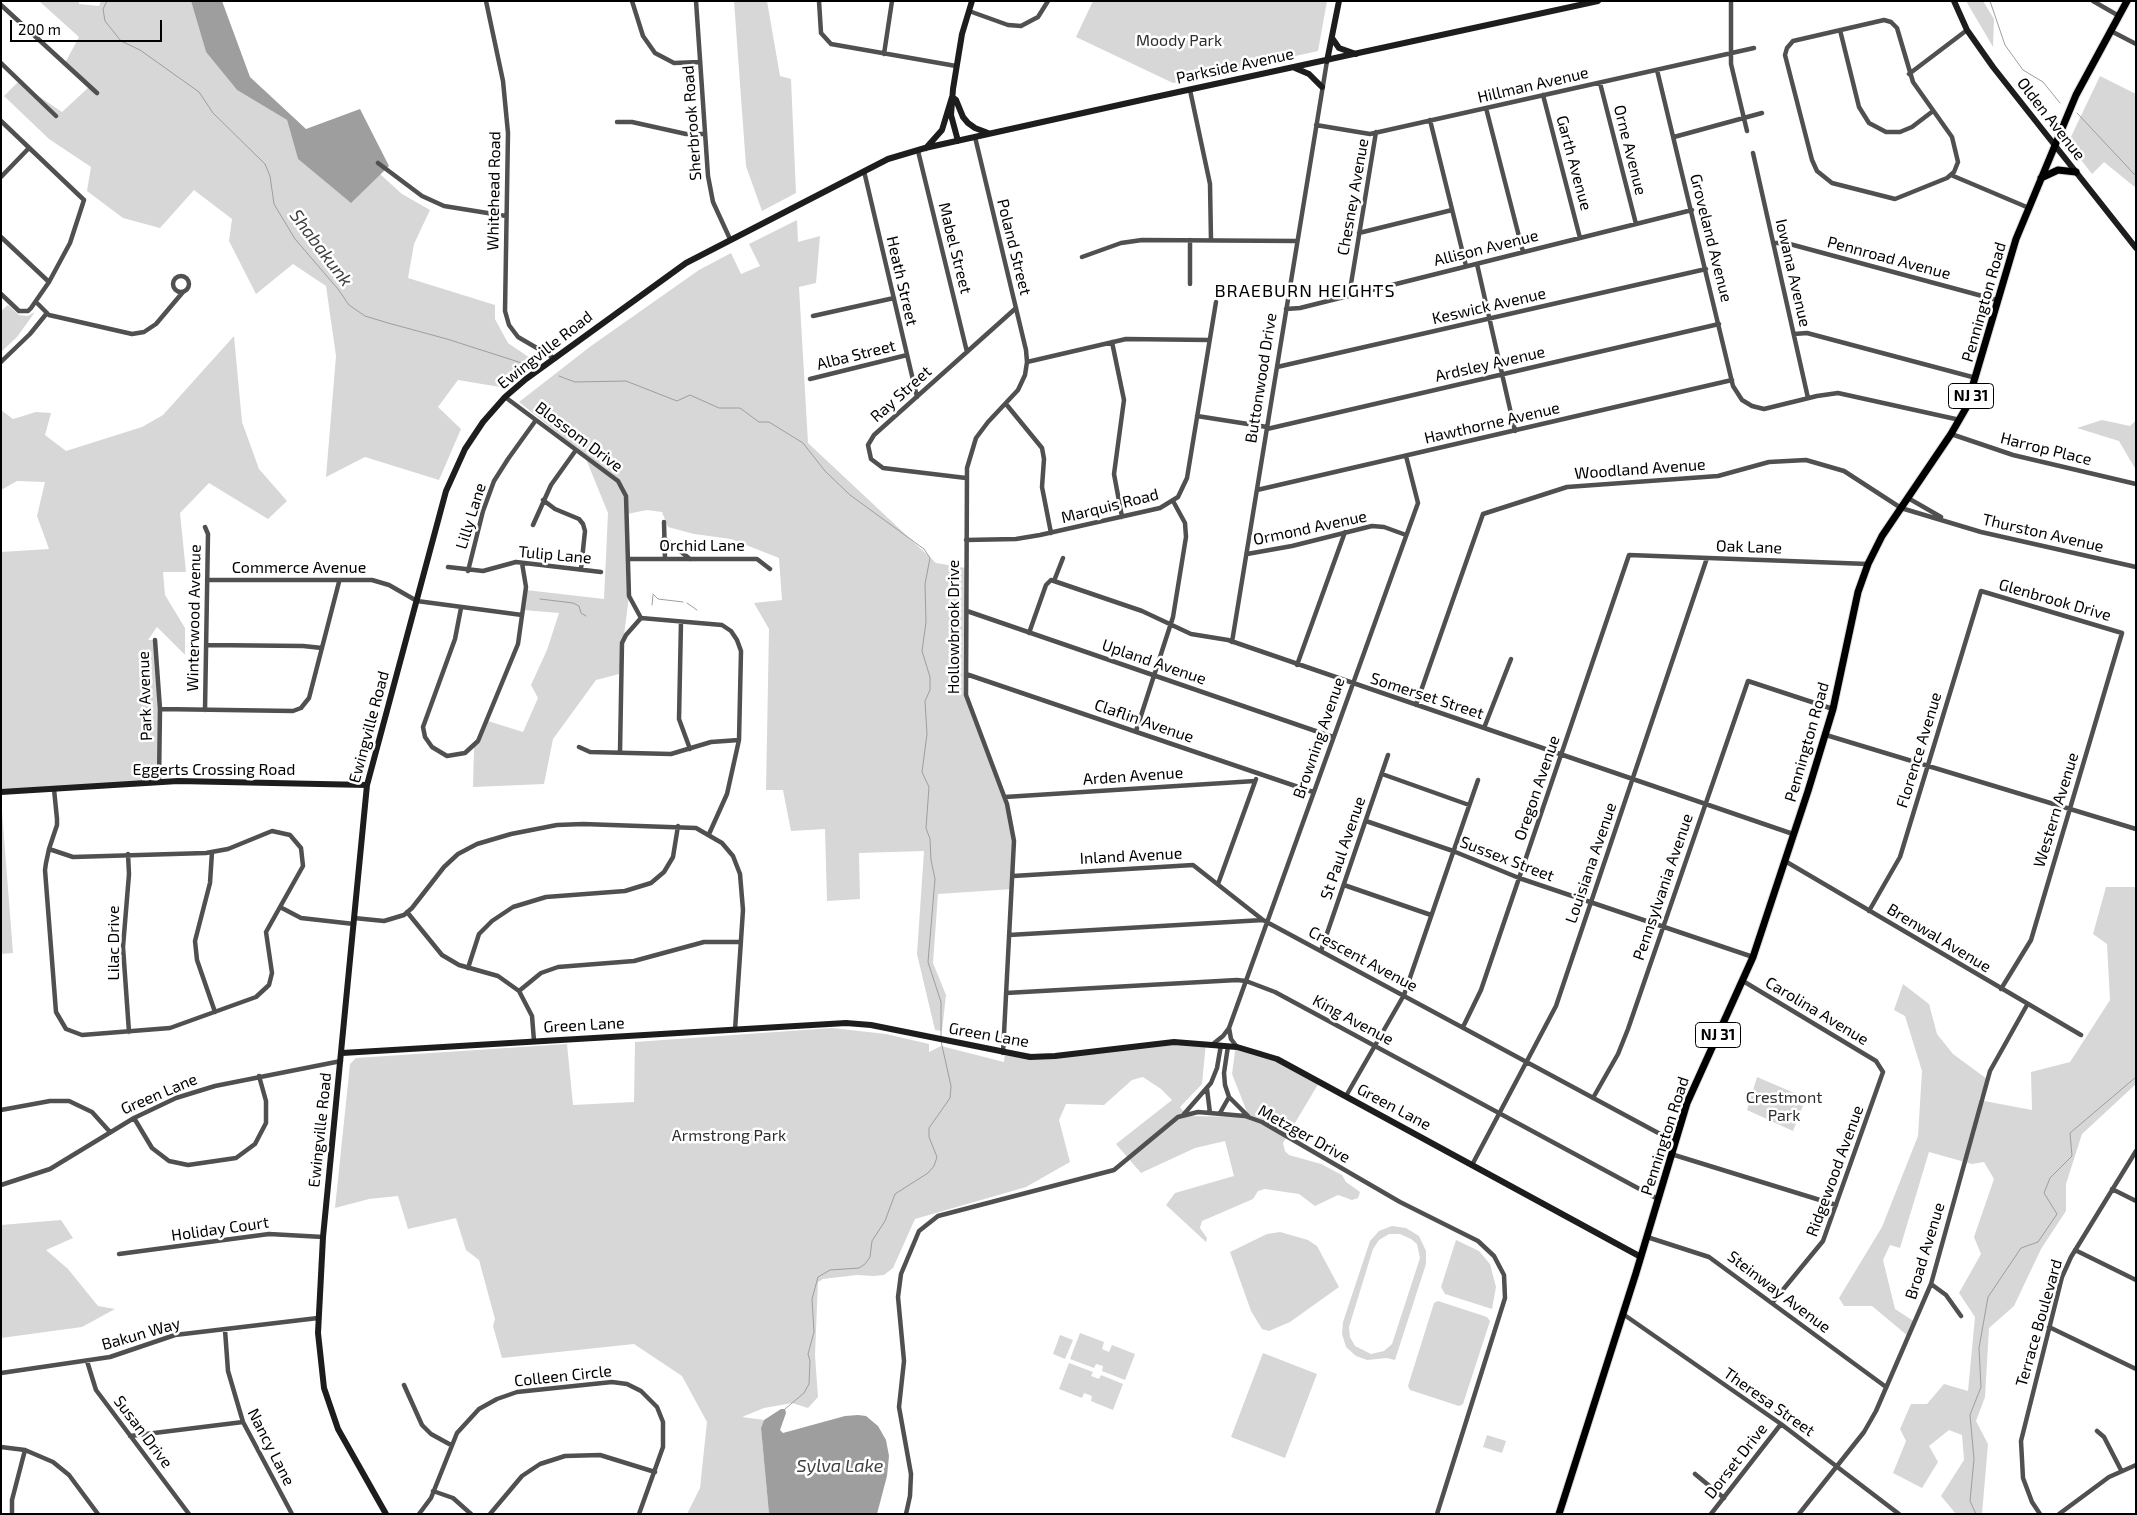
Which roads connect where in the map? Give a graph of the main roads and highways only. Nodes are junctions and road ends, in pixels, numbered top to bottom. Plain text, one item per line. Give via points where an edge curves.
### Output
1 (972, 1) edge
2 (1339, 1) edge
3 (1598, 1) edge
4 (1954, 1) edge
5 (2127, 1) edge
6 (1332, 38) junction
7 (1357, 54) junction
8 (1327, 61) junction
9 (1294, 68) junction
10 (1322, 87) road end
11 (952, 97) junction
12 (992, 134) junction
13 (958, 141) junction
14 (2054, 145) junction
15 (925, 148) junction
16 (880, 163) joint
17 (2076, 172) junction
18 (2040, 179) junction
19 (2136, 248) edge
20 (367, 784) junction
21 (1, 792) edge
22 (342, 1053) junction
23 (1641, 1257) junction
24 (386, 1514) edge
25 (1559, 1514) edge

1 - 11 main road
2 - 6 main road, Buttonwood Drive
3 - 7 main road, Parkside Avenue
4 - 14 main road, Olden Avenue via 1992,67
5 - 14 main road, Pennington Road / NJ 31 via 2076,95
6 - 7 main road via 1345,51
6 - 8 main road, Buttonwood Drive
7 - 8 main road, Parkside Avenue
8 - 9 main road, Parkside Avenue
9 - 10 main road via 1309,74
9 - 12 main road, Parkside Avenue
11 - 12 main road via 968,123
11 - 13 main road
11 - 15 main road via 942,130
12 - 13 main road, Parkside Avenue
13 - 15 main road, Parkside Avenue
14 - 17 main road, Olden Avenue
14 - 18 main road, Pennington Road / NJ 31
15 - 16 main road, Parkside Avenue
16 - 20 main road, Ewingville Road via 672,272 505,397 476,431 456,465 445,496
17 - 18 main road via 2058,170
17 - 19 main road, Olden Avenue
18 - 23 main road, Pennington Road / NJ 31 via 2010,257 1976,378 1960,420 1882,536 1868,564 1858,592 1826,735 1785,861 1744,981 1690,1093
20 - 21 main road, Eggerts Crossing Road via 159,782
20 - 22 main road, Ewingville Road
22 - 23 main road, Green Lane via 858,1023 1003,1053 1041,1057 1160,1042 1237,1047 1267,1055 1346,1096
22 - 24 main road, Ewingville Road via 318,1318 320,1369 332,1415
23 - 25 main road, Pennington Road / NJ 31

